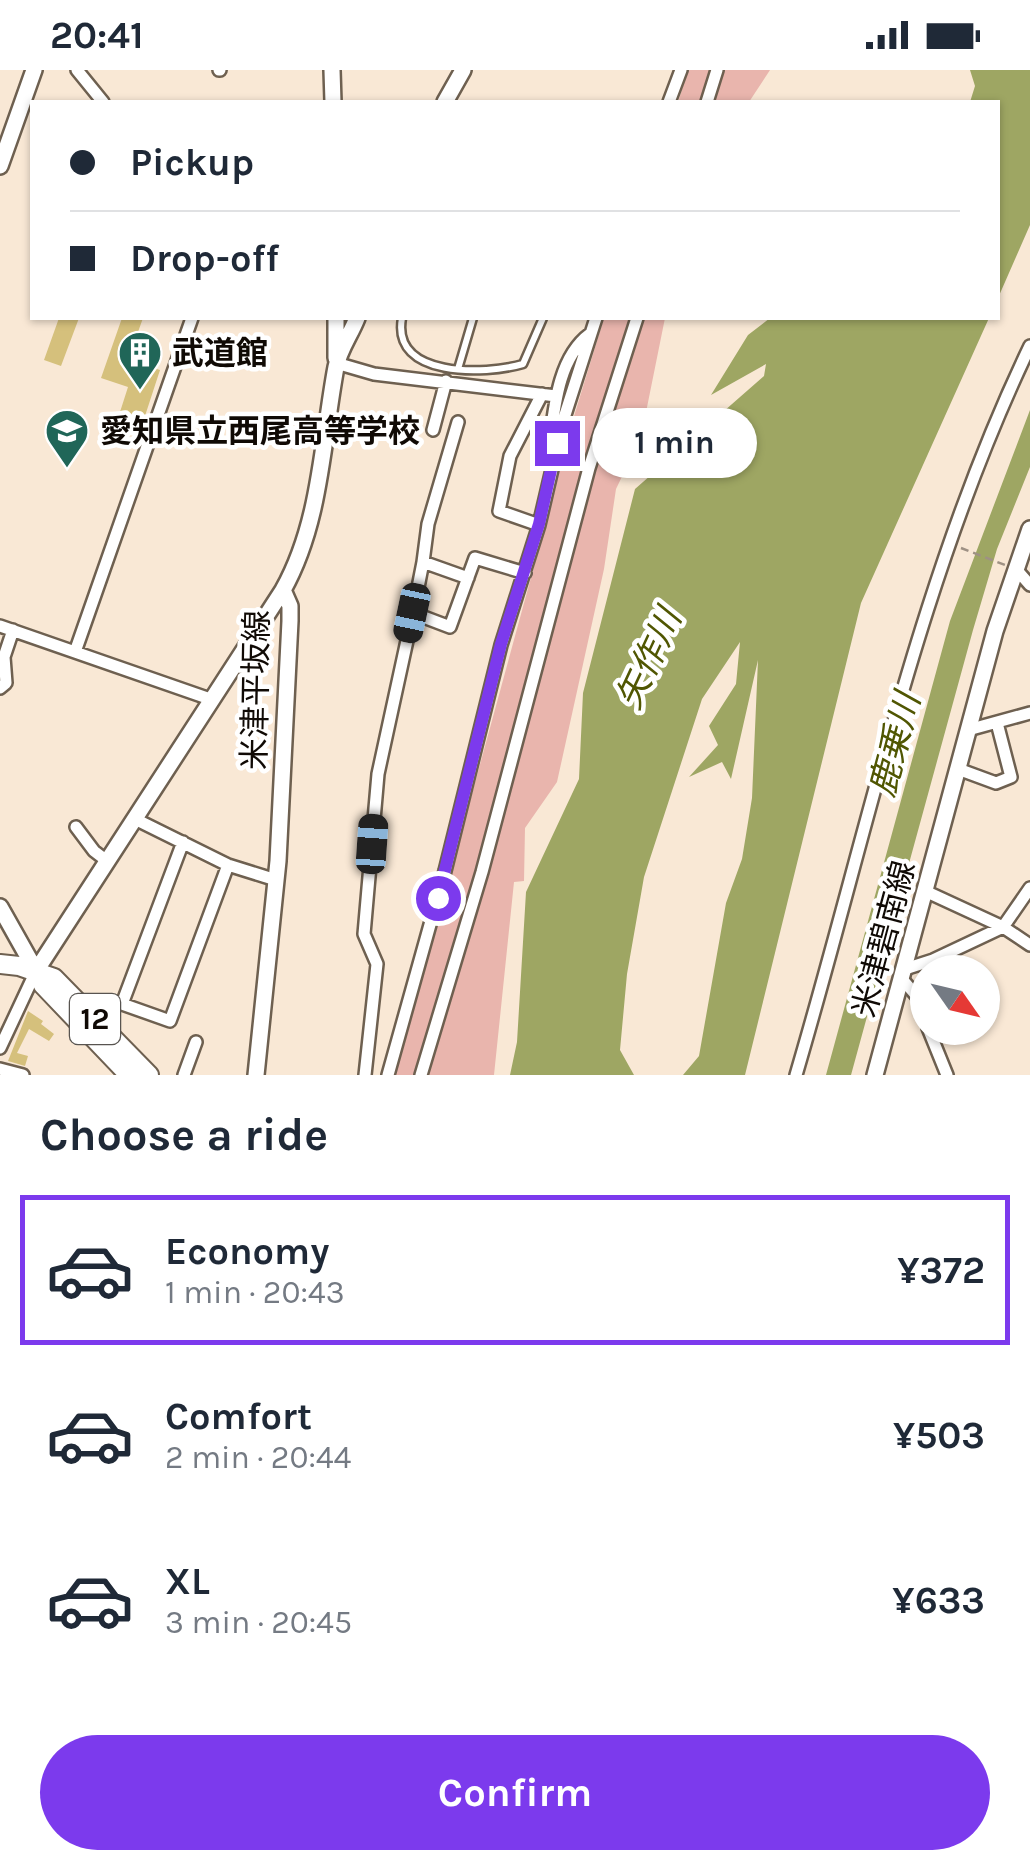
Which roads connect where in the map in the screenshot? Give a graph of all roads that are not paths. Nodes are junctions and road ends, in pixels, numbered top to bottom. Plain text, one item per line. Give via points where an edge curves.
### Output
1 (34, 70) edge
2 (77, 70) edge
3 (332, 70) edge
4 (463, 70) edge
5 (680, 70) edge
6 (717, 70) edge
7 (102, 100) edge
8 (333, 100) edge
9 (446, 100) edge
10 (669, 100) edge
11 (708, 100) edge
12 (0, 163) edge
13 (191, 320) edge
14 (336, 320) edge
15 (356, 320) edge
16 (402, 320) edge
17 (472, 320) edge
18 (541, 320) edge
19 (595, 320) edge
20 (637, 320) edge
21 (590, 334) junction
22 (1030, 346) edge
23 (336, 363) junction
24 (504, 368) junction
25 (458, 369) junction
26 (446, 382) junction
27 (503, 389) junction
28 (542, 394) junction
29 (556, 396) junction
30 (458, 422) dead end
31 (433, 430) dead end
32 (551, 468) junction
33 (539, 524) junction
34 (1030, 529) edge
35 (423, 562) junction
36 (1012, 567) junction
37 (525, 573) junction
38 (468, 578) junction
39 (1030, 585) edge
40 (282, 590) junction
41 (412, 613) junction
42 (6, 628) edge
43 (75, 652) junction
44 (0, 688) edge
45 (213, 700) junction
46 (1030, 713) edge
47 (997, 723) junction
48 (968, 730) junction
49 (958, 769) junction
50 (135, 819) junction
51 (76, 827) dead end
52 (183, 842) junction
53 (107, 862) junction
54 (228, 865) junction
55 (276, 880) junction
56 (1030, 888) edge
57 (926, 891) junction
58 (0, 907) edge
59 (1003, 928) junction
60 (1030, 945) edge
61 (0, 964) edge
62 (36, 971) junction
63 (904, 974) junction
64 (910, 984) edge
65 (196, 1042) dead end
66 (935, 1045) edge
67 (0, 1048) edge
68 (0, 1069) edge
69 (23, 1075) edge
70 (129, 1075) edge
71 (149, 1075) edge
72 (184, 1075) edge
73 (256, 1075) edge
74 (364, 1075) edge
75 (388, 1075) edge
76 (420, 1075) edge
77 (796, 1075) edge
78 (875, 1075) edge
79 (947, 1075) edge

1 - 12 main road
2 - 7 street
3 - 8 main road
4 - 9 main road
5 - 10 street
6 - 11 street
13 - 43 street
14 - 23 main road
15 - 23 main road, 米津平坂線
16 - 25 lane via 405,345 420,360
17 - 25 lane
18 - 24 lane via 522,364
19 - 21 street
20 - 76 street via 589,468 482,872
21 - 29 street via 578,343
21 - 32 street
22 - 77 street via 924,616
23 - 26 street
23 - 40 main road, 米津平坂線 via 301,558
24 - 25 lane
24 - 27 lane
26 - 27 street
26 - 31 street
27 - 28 street
28 - 29 street
28 - 33 street via 510,456 499,511
29 - 32 street
30 - 35 street
32 - 33 street
33 - 37 street
34 - 36 main road, 米津碧南線
35 - 38 street
35 - 41 street
36 - 39 street
36 - 48 main road, 米津碧南線
37 - 38 street via 475,558
37 - 75 street
38 - 41 street via 450,627
40 - 45 main road
40 - 55 main road, 米津平坂線 via 290,620
41 - 74 street via 378,774 364,934 377,964
42 - 43 street
42 - 44 street via 6,683
43 - 45 street
45 - 50 main road
46 - 47 street
47 - 48 street
47 - 49 street via 1012,776 996,783
48 - 49 main road, 米津碧南線
49 - 57 main road, 米津碧南線
50 - 52 street
50 - 53 main road
51 - 53 street
52 - 54 street
52 - 54 street via 122,1004 170,1022
53 - 62 main road
54 - 55 street
55 - 73 main road, 米津平坂線
56 - 59 street
57 - 59 street
57 - 63 main road, 米津碧南線
58 - 62 main road
59 - 60 street
59 - 63 street
61 - 62 main road, 12
62 - 67 street
62 - 70 main road, 12
62 - 71 main road, 12 via 54,978
63 - 64 street
63 - 78 main road, 米津碧南線
65 - 72 street
66 - 79 street
68 - 69 street

